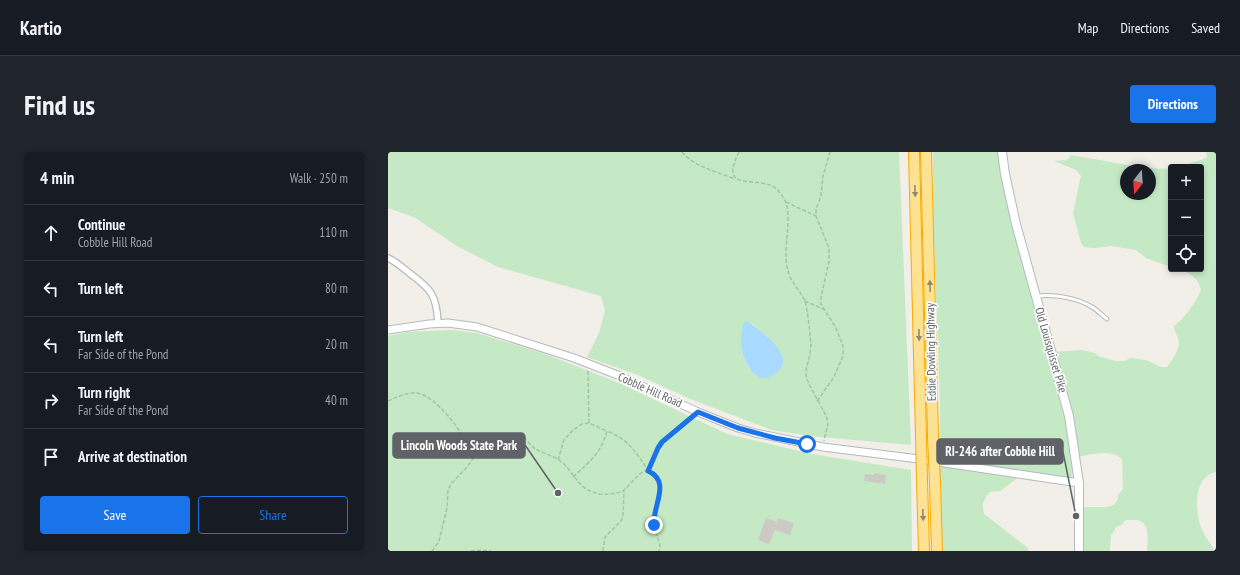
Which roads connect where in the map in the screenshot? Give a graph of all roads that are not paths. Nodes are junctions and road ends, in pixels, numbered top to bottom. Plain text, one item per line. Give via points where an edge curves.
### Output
1 (914, 152) edge
2 (926, 152) edge
3 (1002, 152) edge
4 (388, 258) edge
5 (1036, 296) junction
6 (1107, 319) dead end
7 (438, 324) junction
8 (388, 330) edge
9 (1079, 483) junction
10 (924, 551) edge
11 (937, 551) edge
12 (1079, 551) edge

1 -> 10 highway, Eddie Dowling Highway, bridge
11 -> 2 highway, Eddie Dowling Highway, bridge
3 - 5 main road, Old Louisquisset Pike via 1016,224
4 - 7 street via 423,283 432,294 437,308
5 - 6 lane via 1046,295 1080,301 1094,307
5 - 9 main road, Old Louisquisset Pike via 1069,416
7 - 8 street, Cobble Hill Road
7 - 9 street, Cobble Hill Road via 463,324 491,330 588,363 698,412 755,433 823,447
9 - 12 main road, Old Louisquisset Pike

